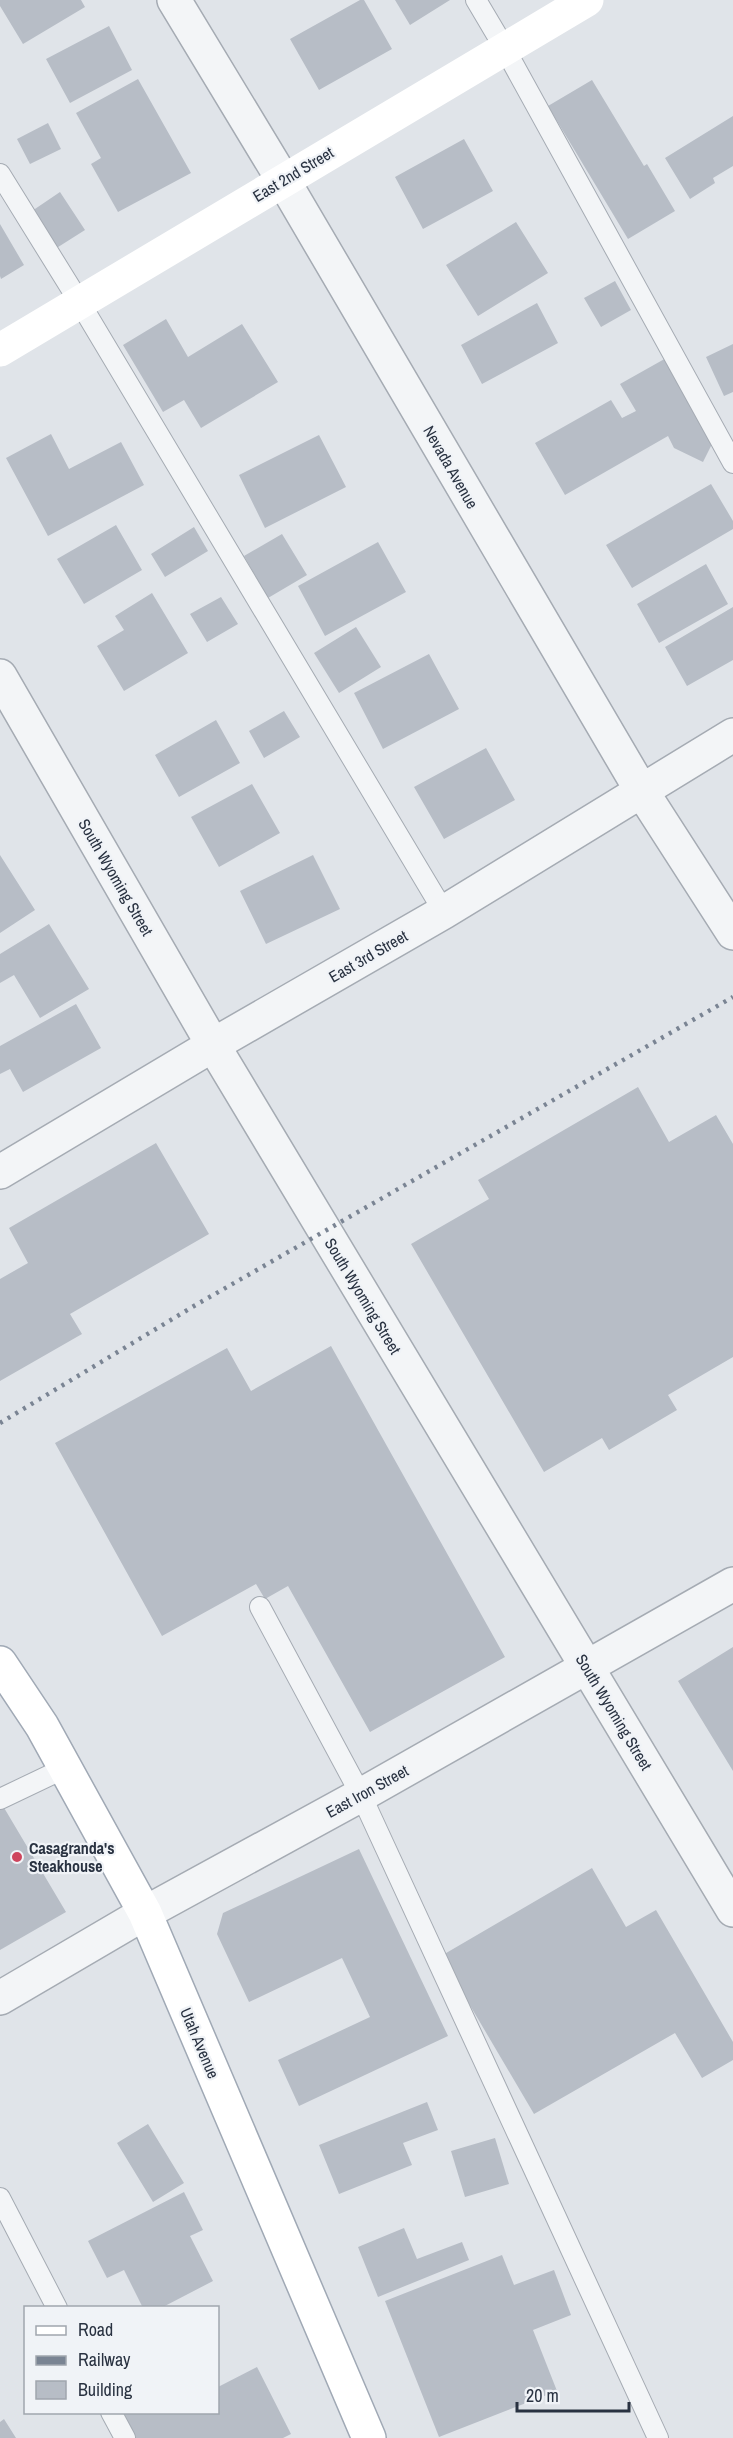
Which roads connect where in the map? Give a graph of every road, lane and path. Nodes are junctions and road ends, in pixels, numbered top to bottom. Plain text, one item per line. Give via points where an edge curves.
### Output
1 (174, 0) edge
2 (476, 0) edge
3 (587, 0) edge
4 (505, 49) junction
5 (0, 174) edge
6 (283, 180) junction
7 (80, 303) junction
8 (0, 350) edge
9 (733, 463) edge
10 (0, 676) edge
11 (733, 735) edge
12 (640, 790) junction
13 (444, 912) junction
14 (733, 933) edge
15 (213, 1045) junction
16 (0, 1173) edge
17 (733, 1584) edge
18 (260, 1607) dead end
19 (0, 1663) edge
20 (586, 1666) junction
21 (65, 1768) junction
22 (362, 1795) junction
23 (0, 1799) edge
24 (733, 1910) edge
25 (145, 1913) junction
26 (0, 1998) edge
27 (0, 2198) edge
28 (56, 2306) edge
29 (112, 2414) edge
30 (124, 2438) edge
31 (369, 2438) edge
32 (658, 2438) edge

1 - 6 street, Nevada Avenue
2 - 4 lane
3 - 4 main road, East 2nd Street
4 - 6 main road, East 2nd Street
4 - 9 lane
5 - 7 lane
6 - 7 main road, East 2nd Street
6 - 12 street, Nevada Avenue
7 - 8 main road, East 2nd Street
7 - 13 lane
10 - 15 street, South Wyoming Street
11 - 12 street, East 3rd Street
12 - 13 street, East 3rd Street
12 - 14 street, Nevada Avenue
13 - 15 street, East 3rd Street
15 - 16 street, East 3rd Street
15 - 20 street, South Wyoming Street
17 - 20 street, East Iron Street
18 - 22 lane
19 - 21 main road, Utah Avenue
20 - 22 street, East Iron Street
20 - 24 street, South Wyoming Street
21 - 23 lane
21 - 25 main road, Utah Avenue
22 - 25 street, East Iron Street
22 - 32 lane
25 - 26 street, East Iron Street
25 - 31 main road, Utah Avenue
27 - 28 lane
29 - 30 lane

